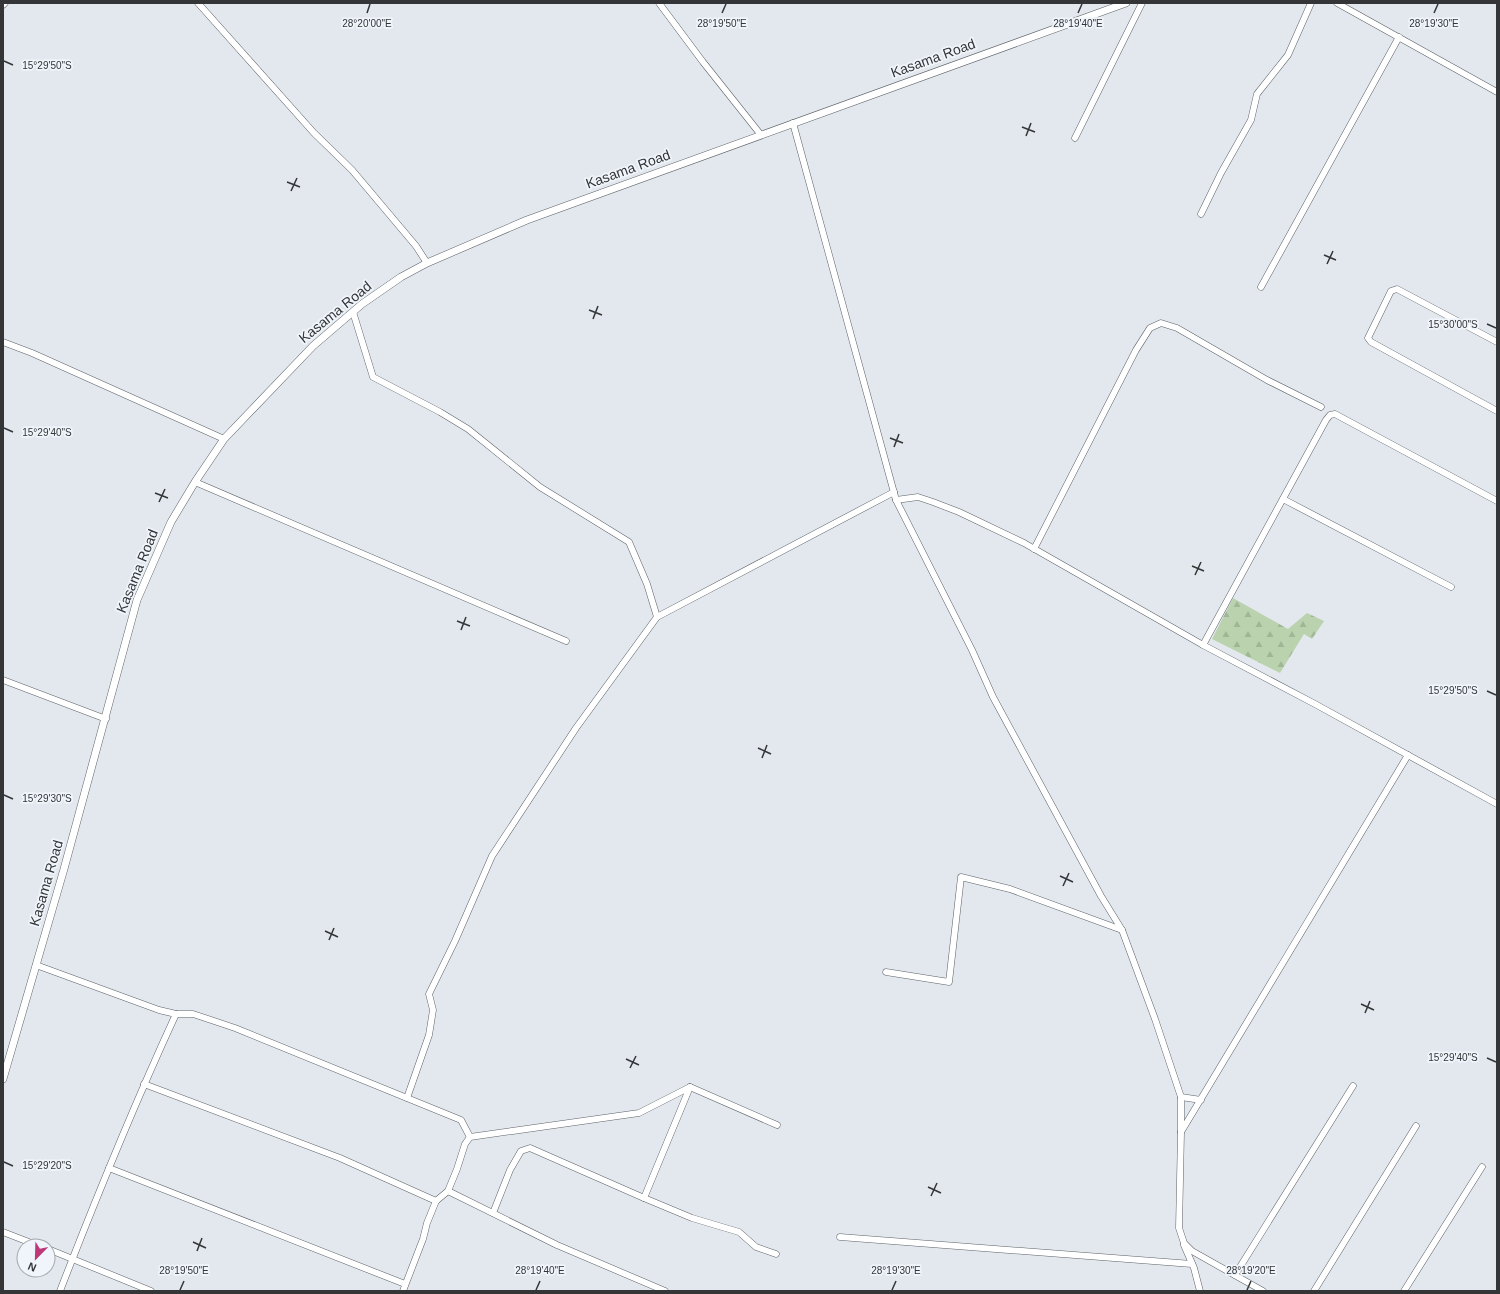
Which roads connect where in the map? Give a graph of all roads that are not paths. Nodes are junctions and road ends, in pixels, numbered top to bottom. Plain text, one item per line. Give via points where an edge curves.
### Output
1 (198, 3) edge
2 (659, 3) edge
3 (1126, 3) edge
4 (1142, 3) edge
5 (1311, 3) edge
6 (1337, 3) edge
7 (1399, 37) junction
8 (1497, 92) edge
9 (793, 123) junction
10 (761, 135) junction
11 (1076, 138) dead end
12 (1201, 214) dead end
13 (427, 263) junction
14 (1261, 287) dead end
15 (353, 312) junction
16 (3, 342) edge
17 (1497, 342) edge
18 (1321, 407) dead end
19 (1497, 410) edge
20 (224, 439) junction
21 (195, 482) junction
22 (894, 492) junction
23 (1283, 499) junction
24 (896, 500) junction
25 (1497, 502) edge
26 (1034, 549) junction
27 (1451, 587) dead end
28 (657, 617) junction
29 (566, 641) dead end
30 (1203, 645) junction
31 (3, 680) edge
32 (106, 719) junction
33 (1408, 755) junction
34 (1497, 804) edge
35 (1122, 930) junction
36 (36, 965) junction
37 (886, 972) dead end
38 (176, 1014) junction
39 (3, 1079) edge
40 (144, 1084) junction
41 (1352, 1086) dead end
42 (690, 1087) junction
43 (1181, 1097) junction
44 (407, 1098) junction
45 (1201, 1100) junction
46 (777, 1125) dead end
47 (1416, 1126) dead end
48 (1181, 1132) junction
49 (470, 1137) junction
50 (1482, 1167) dead end
51 (109, 1168) junction
52 (448, 1191) junction
53 (644, 1198) junction
54 (436, 1201) junction
55 (493, 1213) junction
56 (3, 1232) edge
57 (840, 1237) dead end
58 (18, 1238) edge
59 (1184, 1243) junction
60 (56, 1252) edge
61 (776, 1254) dead end
62 (73, 1259) junction
63 (1192, 1264) junction
64 (1235, 1275) junction
65 (405, 1284) junction
66 (60, 1291) edge
67 (151, 1291) edge
68 (403, 1291) edge
69 (665, 1291) edge
70 (1200, 1291) edge
71 (1263, 1291) edge
72 (1314, 1291) edge
73 (1404, 1291) edge

1 - 13 street via 314,133 352,170 416,246
2 - 10 street
3 - 9 street, Kasama Road
4 - 11 street
5 - 12 street via 1288,55 1257,94 1251,120
6 - 7 street
7 - 8 street
7 - 14 street
9 - 10 street, Kasama Road
9 - 22 street
10 - 13 street, Kasama Road via 528,220
13 - 15 street, Kasama Road
15 - 20 street, Kasama Road via 312,346
15 - 28 street via 373,377 468,429 540,487 629,542 647,584
16 - 20 street
17 - 19 street via 1396,289 1391,291 1368,338 1371,342
18 - 26 street via 1267,380 1177,328 1161,323 1150,328 1136,350
20 - 21 street, Kasama Road
21 - 29 street
21 - 32 street, Kasama Road via 171,522 137,600
22 - 24 street
22 - 28 street
23 - 25 street via 1326,420 1335,414
23 - 27 street
23 - 30 street
24 - 26 street via 918,497 933,502
24 - 35 street via 994,697 1097,889
26 - 30 street
28 - 44 street via 576,728 492,856 429,994 433,1010 429,1035
30 - 33 street
31 - 32 street
32 - 36 street, Kasama Road
33 - 34 street
33 - 45 street
35 - 37 street via 1010,889 961,877 949,982
35 - 43 street
36 - 38 street
36 - 39 street, Kasama Road
38 - 40 street
38 - 44 street via 193,1014 235,1028
40 - 51 street
40 - 54 street via 340,1158
41 - 64 street
42 - 46 street
42 - 49 street via 639,1113
42 - 53 street
43 - 45 street
43 - 48 street
44 - 49 street via 461,1120
45 - 48 street
47 - 72 street
48 - 59 street via 1179,1228
49 - 52 street
50 - 73 street
51 - 62 street
51 - 65 street
52 - 54 street
52 - 55 street
53 - 55 street via 530,1148 521,1151 510,1170
53 - 61 street via 692,1218 739,1232 756,1247
54 - 65 street
55 - 69 street via 557,1246
56 - 58 street
57 - 63 street
59 - 63 street
59 - 64 street via 1192,1251
60 - 62 street
62 - 66 street
62 - 67 street
63 - 70 street
64 - 71 street
65 - 68 street

